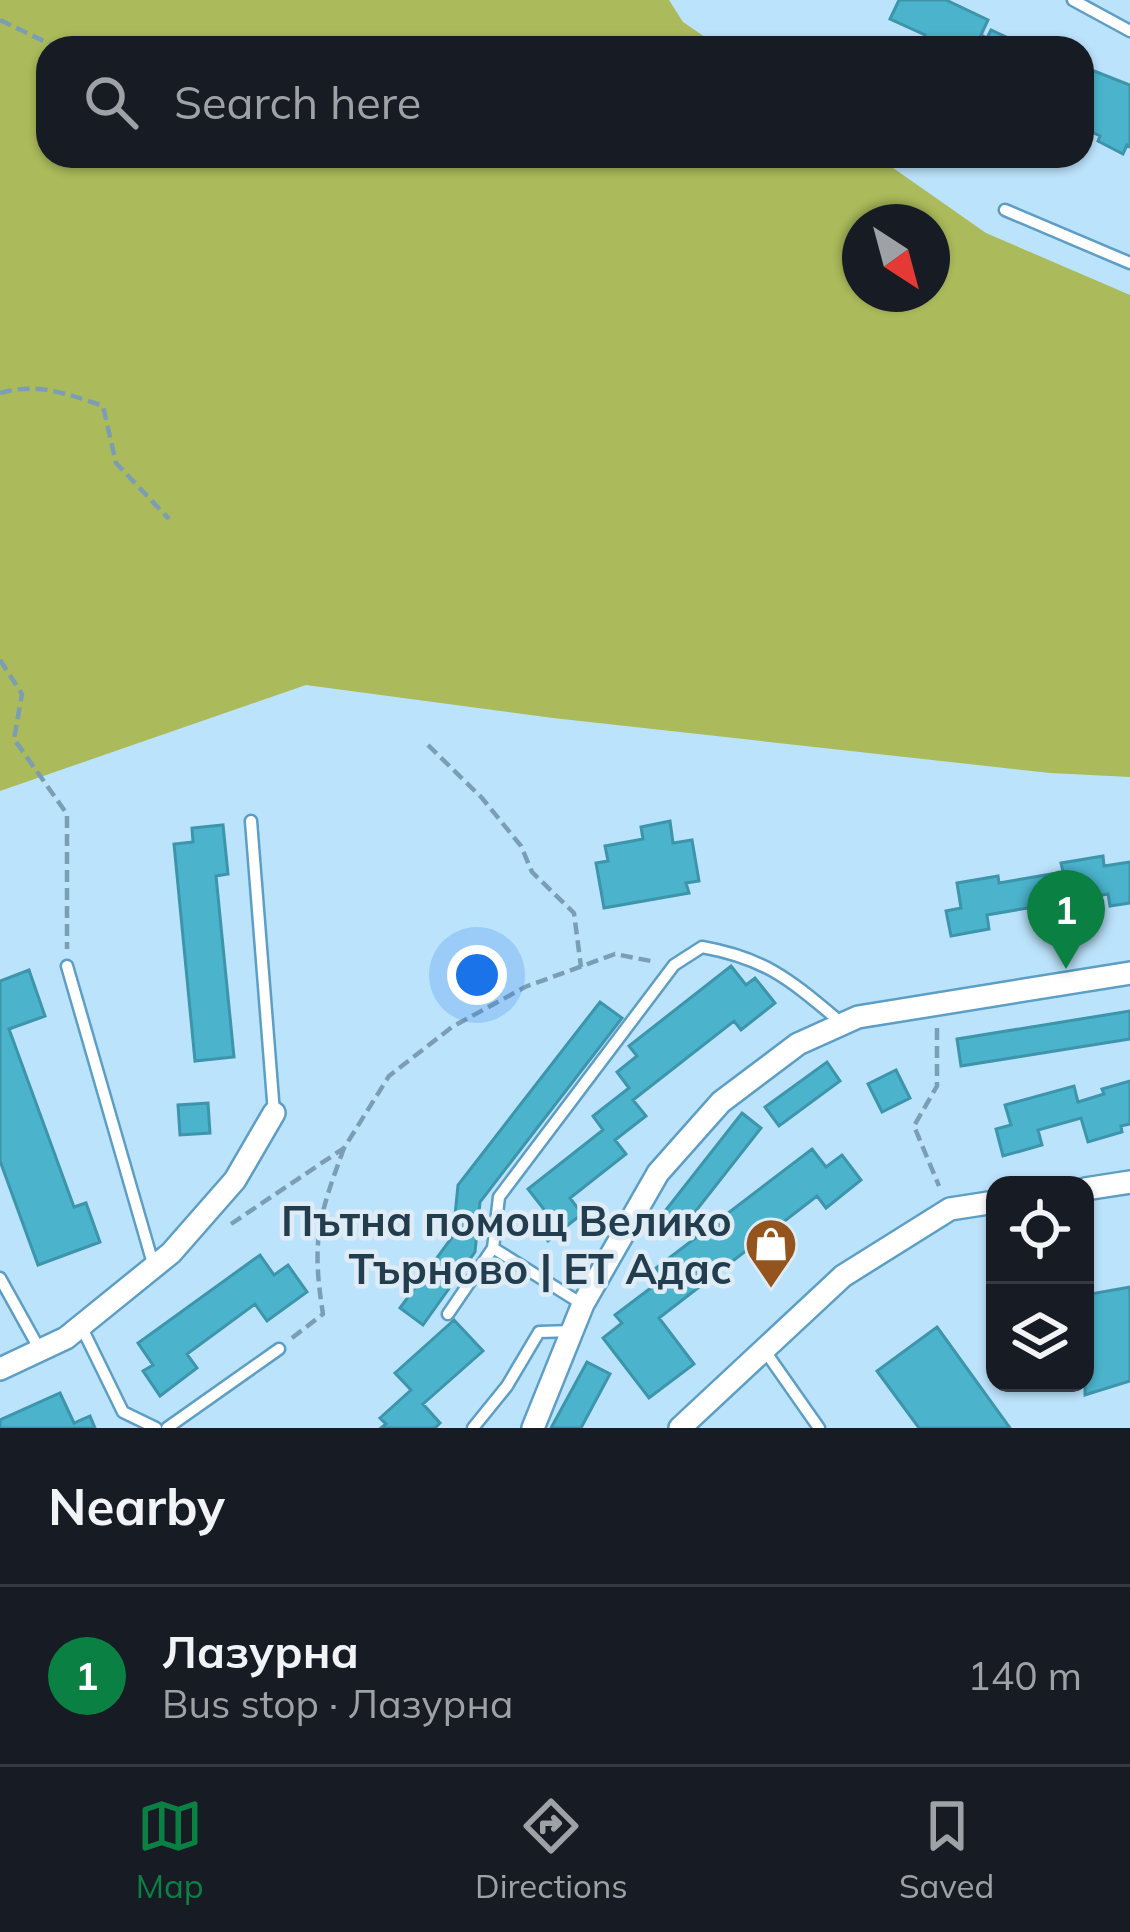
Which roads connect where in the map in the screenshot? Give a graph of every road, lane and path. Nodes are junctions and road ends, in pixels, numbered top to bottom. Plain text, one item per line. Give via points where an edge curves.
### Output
1 (1073, 0) edge
2 (0, 20) edge
3 (1130, 31) edge
4 (36, 37) edge
5 (1005, 209) dead end
6 (1130, 263) edge
7 (0, 393) edge
8 (169, 519) dead end
9 (0, 660) edge
10 (428, 745) dead end
11 (251, 821) dead end
12 (674, 964) junction
13 (67, 966) joint
14 (581, 967) junction
15 (1130, 974) edge
16 (938, 1005) junction
17 (843, 1024) junction
18 (274, 1113) joint
19 (344, 1148) junction
20 (1130, 1182) edge
21 (1094, 1188) edge
22 (986, 1203) edge
23 (950, 1209) junction
24 (214, 1232) dead end
25 (493, 1248) junction
26 (154, 1267) junction
27 (0, 1278) edge
28 (584, 1304) junction
29 (448, 1313) dead end
30 (81, 1326) junction
31 (572, 1331) junction
32 (279, 1349) joint
33 (40, 1350) junction
34 (765, 1351) junction
35 (0, 1369) edge
36 (155, 1428) edge
37 (167, 1428) edge
38 (473, 1428) edge
39 (533, 1428) edge
40 (680, 1428) edge
41 (819, 1428) edge

1 - 3 lane
2 - 4 path
5 - 6 lane
7 - 8 path via 55,389 103,406 116,463
9 - 13 path via 22,694 14,739 67,814
10 - 14 path via 574,913
11 - 18 lane
12 - 14 path via 615,954
12 - 17 lane via 702,947 746,955
12 - 25 lane via 499,1197
13 - 26 lane
14 - 19 path via 452,1027 389,1076
15 - 16 street
16 - 17 street
16 - 23 path via 937,1086 914,1126
17 - 28 street via 797,1044 721,1102 658,1173
18 - 26 street via 235,1180
19 - 24 path
19 - 32 path via 321,1210 314,1261 323,1314
20 - 21 street
22 - 23 street
23 - 34 street via 843,1276
25 - 28 lane
25 - 29 lane
26 - 30 street
27 - 33 lane
28 - 31 street
30 - 33 street
30 - 36 lane via 123,1412
31 - 38 lane via 539,1331
31 - 39 street
32 - 37 lane
33 - 35 street
34 - 40 street
34 - 41 lane

